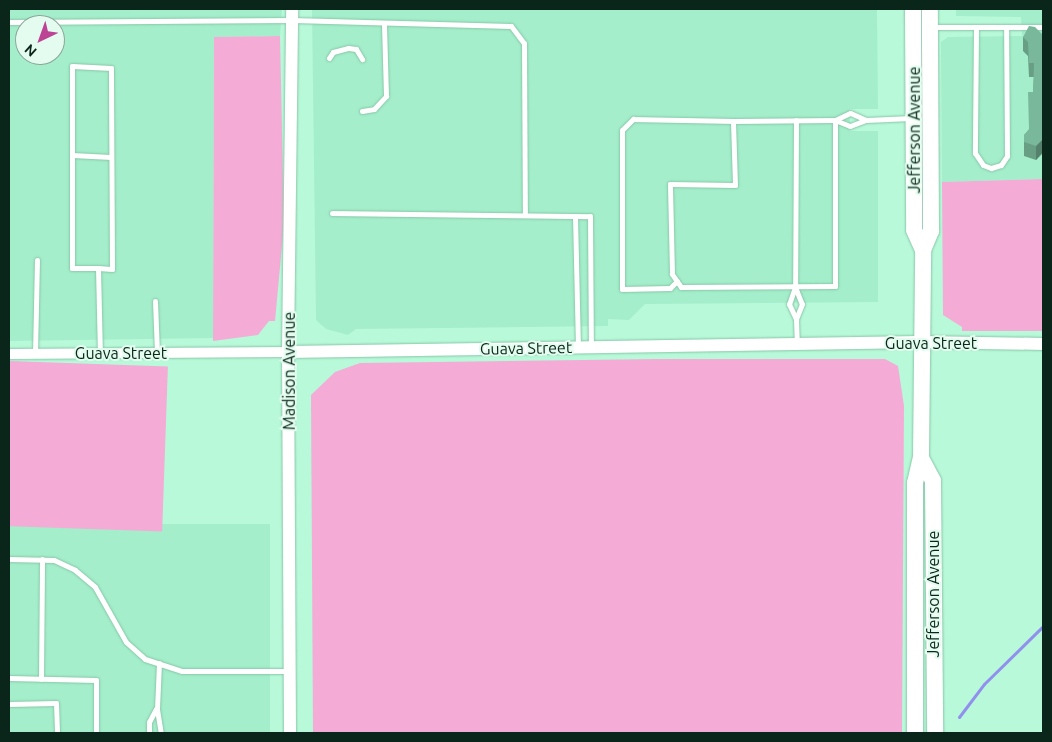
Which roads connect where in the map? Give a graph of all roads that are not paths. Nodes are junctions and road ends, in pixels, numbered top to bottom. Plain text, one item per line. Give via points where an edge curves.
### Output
1 (913, 9) edge
2 (930, 9) edge
3 (292, 15) edge
4 (9, 22) edge
5 (384, 25) junction
6 (930, 27) junction
7 (976, 27) junction
8 (1006, 27) junction
9 (1043, 27) edge
10 (329, 58) dead end
11 (362, 59) dead end
12 (362, 111) dead end
13 (914, 118) junction
14 (796, 120) junction
15 (835, 120) junction
16 (866, 120) junction
17 (733, 121) junction
18 (72, 155) junction
19 (111, 157) junction
20 (332, 213) dead end
21 (525, 215) junction
22 (575, 216) junction
23 (923, 250) junction
24 (37, 260) dead end
25 (98, 268) junction
26 (677, 281) junction
27 (795, 287) junction
28 (155, 301) dead end
29 (796, 319) junction
30 (920, 342) junction
31 (797, 344) junction
32 (1043, 344) edge
33 (584, 347) junction
34 (288, 352) junction
35 (100, 353) junction
36 (157, 353) junction
37 (9, 354) edge
38 (35, 354) junction
39 (921, 458) junction
40 (9, 559) edge
41 (42, 560) junction
42 (158, 663) junction
43 (290, 671) junction
44 (9, 678) edge
45 (41, 679) junction
46 (9, 704) edge
47 (157, 709) junction
48 (57, 733) edge
49 (96, 733) edge
50 (149, 733) edge
51 (161, 733) edge
52 (290, 733) edge
53 (914, 733) edge
54 (935, 733) edge

1 - 13 main road, Jefferson Avenue
2 - 6 main road, Jefferson Avenue
3 - 4 lane
3 - 5 lane
3 - 34 street, Madison Avenue
5 - 12 lane via 386,96 374,110
5 - 21 lane via 480,23 511,26 520,34 524,43
6 - 7 lane
6 - 23 main road, Jefferson Avenue via 931,231
7 - 8 lane
7 - 8 lane via 975,153 983,165 991,168 1001,165 1007,156
8 - 9 lane
10 - 11 lane via 332,52 348,48 356,49
13 - 16 lane
13 - 23 main road, Jefferson Avenue via 914,230
14 - 15 lane
14 - 17 lane
14 - 27 lane
15 - 16 lane via 850,126
15 - 16 lane via 850,113
15 - 27 lane via 834,286
17 - 26 lane via 735,185 670,184 672,274
17 - 26 lane via 632,119 622,130 622,289 670,288
18 - 19 lane
18 - 19 lane via 72,66 111,68
18 - 25 lane via 72,268
19 - 25 lane via 112,268
20 - 21 lane
21 - 22 lane
22 - 33 lane
22 - 33 lane via 590,216
23 - 30 main road, Jefferson Avenue
24 - 38 lane
25 - 35 lane
26 - 27 lane via 682,287
27 - 29 lane via 802,304
27 - 29 lane via 789,304
28 - 36 lane
29 - 31 lane
30 - 31 street, Guava Street
30 - 32 street, Guava Street
30 - 39 main road, Jefferson Avenue
31 - 33 street, Guava Street
33 - 34 street, Guava Street
34 - 36 street, Guava Street
34 - 43 street, Madison Avenue
35 - 36 street, Guava Street
35 - 38 street, Guava Street
37 - 38 street, Guava Street
39 - 53 main road, Jefferson Avenue via 915,483
39 - 54 main road, Jefferson Avenue via 933,481
40 - 41 lane
41 - 42 lane via 54,560 74,570 95,587 126,642 145,659
41 - 45 lane
42 - 43 lane via 182,672
42 - 47 lane
43 - 52 street, Madison Avenue
44 - 45 lane
45 - 49 lane via 96,680
46 - 48 lane via 56,703
47 - 50 lane via 149,722
47 - 51 lane

